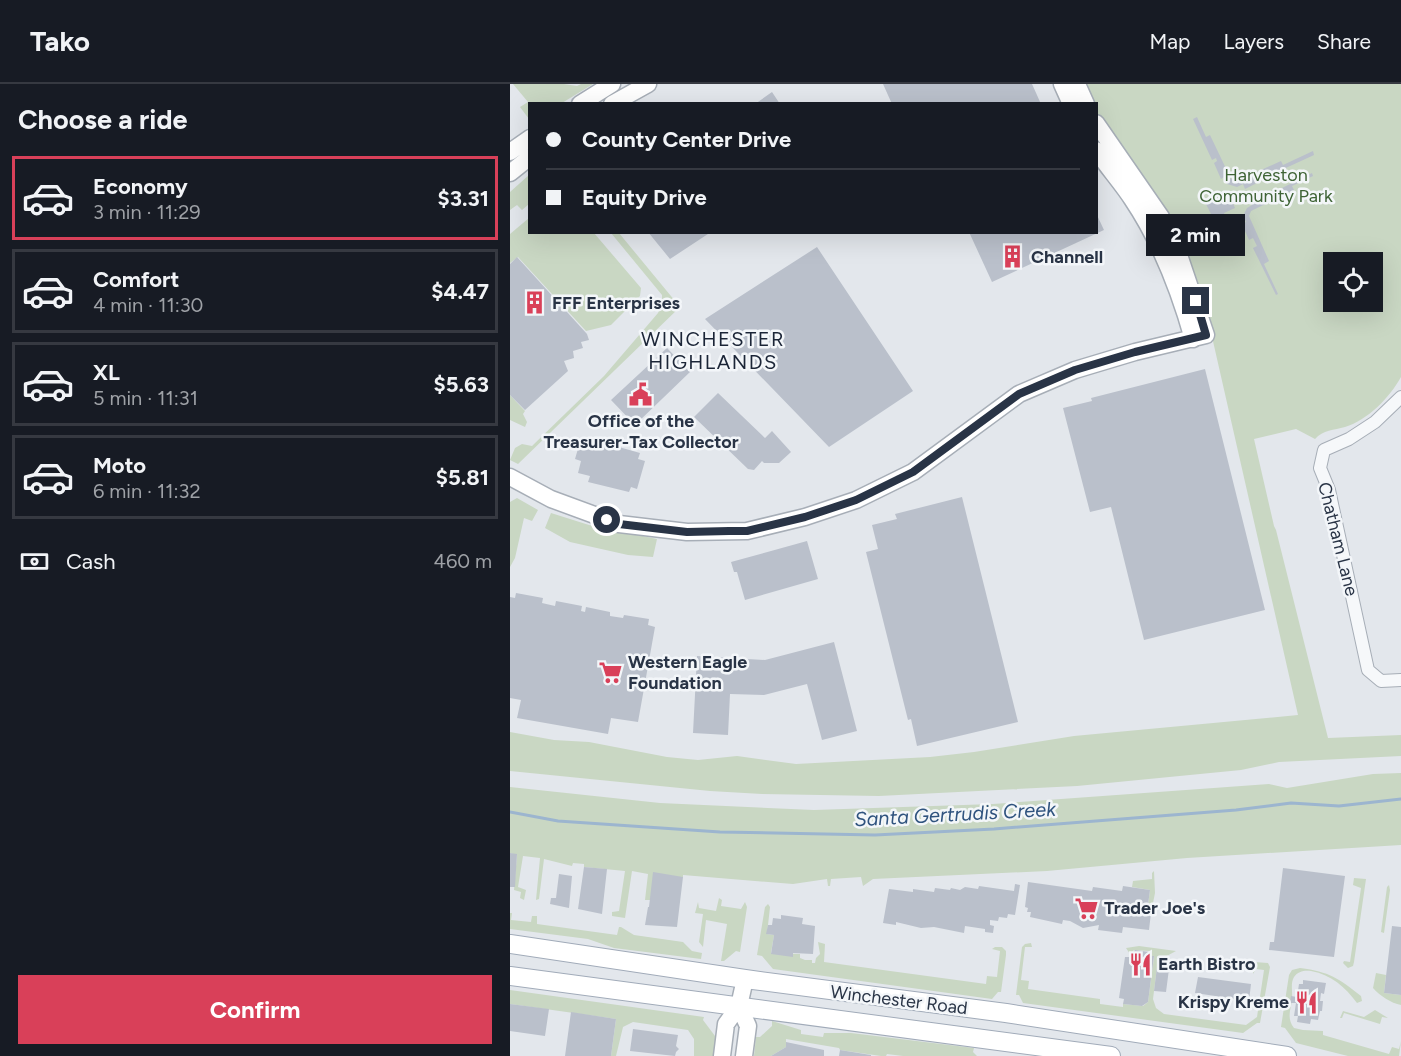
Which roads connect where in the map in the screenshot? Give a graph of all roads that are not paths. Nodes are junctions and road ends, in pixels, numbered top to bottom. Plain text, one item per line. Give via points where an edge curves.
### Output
1 (612, 84) edge
2 (648, 84) edge
3 (1062, 84) edge
4 (1077, 84) edge
5 (583, 102) edge
6 (616, 102) edge
7 (1070, 102) edge
8 (1085, 102) edge
9 (1098, 126) edge
10 (528, 139) edge
11 (510, 152) edge
12 (1098, 153) edge
13 (528, 159) edge
14 (510, 173) edge
15 (1200, 337) junction
16 (1401, 397) edge
17 (510, 477) edge
18 (1401, 680) edge
19 (510, 944) edge
20 (510, 976) edge
21 (745, 980) junction
22 (739, 1006) junction
23 (1264, 1054) edge
24 (722, 1056) edge
25 (744, 1056) edge
26 (1111, 1056) edge
27 (1287, 1056) edge

1 - 5 street
2 - 6 street
3 - 7 street
4 - 8 street
9 - 15 street via 1177,249 1191,284
10 - 11 street
12 - 15 street via 1132,198 1155,238
13 - 14 street
15 - 17 street via 1075,370 1019,394 913,472 856,500 747,531 687,532 619,524 551,499
16 - 18 street, Chatham Lane via 1375,422 1324,450 1320,468 1329,490 1368,670 1381,681
19 - 21 main road, Winchester Road
20 - 22 main road, Winchester Road
21 - 22 street
21 - 23 main road, Winchester Road via 1006,1013
22 - 24 street via 726,1024
22 - 25 street via 748,1026
22 - 26 main road, Winchester Road
23 - 27 main road, Winchester Road

